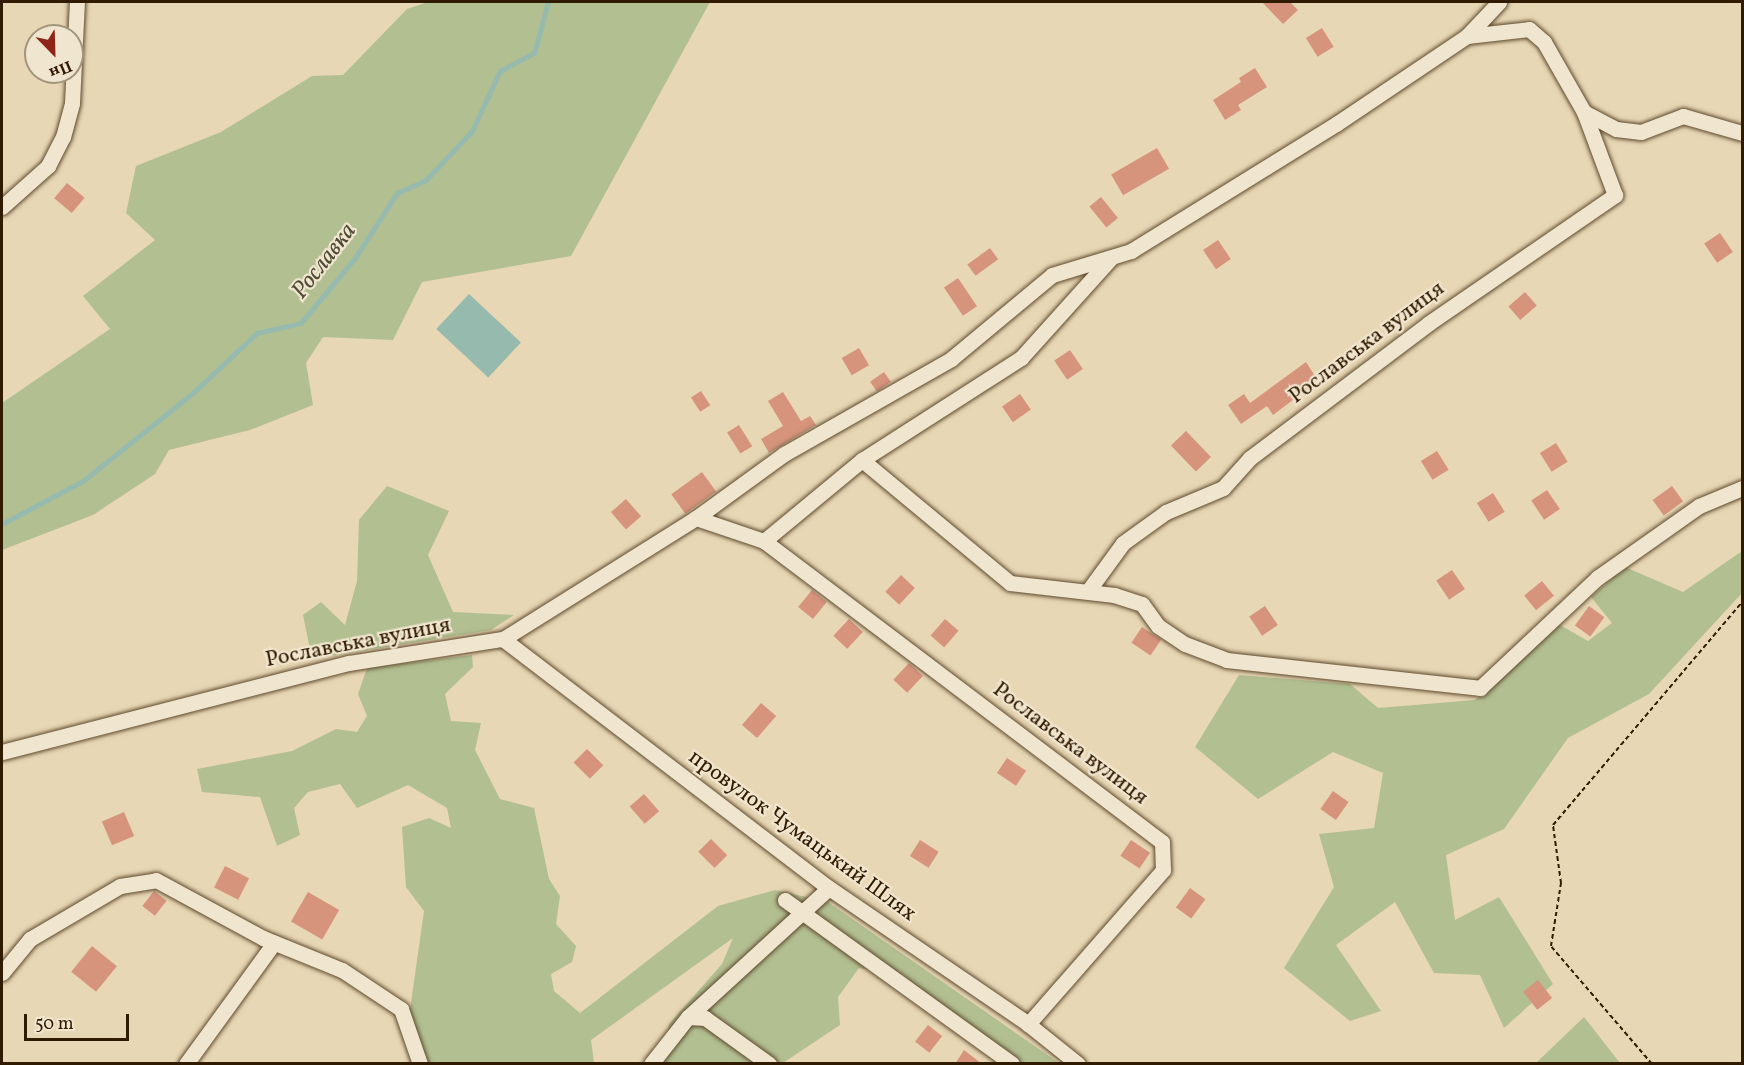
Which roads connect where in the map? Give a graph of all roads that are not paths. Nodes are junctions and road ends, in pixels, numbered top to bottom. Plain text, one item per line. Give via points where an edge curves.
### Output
1 (76, 2) edge
2 (1499, 2) edge
3 (1467, 36) junction
4 (1584, 111) junction
5 (1743, 133) edge
6 (2, 207) edge
7 (1112, 257) junction
8 (862, 460) junction
9 (1743, 488) edge
10 (696, 518) junction
11 (764, 541) junction
12 (1088, 591) junction
13 (503, 639) junction
14 (2, 752) edge
15 (829, 888) junction
16 (785, 900) dead end
17 (805, 914) junction
18 (274, 943) junction
19 (2, 973) edge
20 (688, 1017) junction
21 (1028, 1024) junction
22 (186, 1064) edge
23 (420, 1064) edge
24 (651, 1064) edge
25 (770, 1064) edge
26 (1011, 1064) edge
27 (1078, 1064) edge

1 - 6 street via 72,104 63,137 48,166
2 - 3 street, Рославська вулиця
3 - 4 street, Рославська вулиця via 1528,29 1544,42
3 - 7 street, Рославська вулиця via 1336,124 1131,251
4 - 5 street via 1616,129 1641,132 1683,116
4 - 12 street, Рославська вулиця via 1615,195 1420,330 1250,459 1223,488 1166,512 1123,543
7 - 8 street, Рославська вулиця via 1021,358
7 - 10 street, Рославська вулиця via 1052,275 951,359 784,454
8 - 11 street, Рославська вулиця
8 - 12 street via 1010,583
9 - 12 street via 1699,506 1597,578 1480,688 1227,660 1185,644 1158,626 1142,604
10 - 11 street, Рославська вулиця
10 - 13 street, Рославська вулиця
11 - 21 street, Рославська вулиця via 1162,842 1163,870
13 - 14 street, Рославська вулиця via 349,663
13 - 15 street, провулок Чумацький Шлях
15 - 17 street
15 - 21 street, провулок Чумацький Шлях
16 - 17 street
17 - 20 street
17 - 26 street
18 - 19 street via 156,880 120,886 30,939
18 - 22 street
18 - 23 street via 342,970 402,1009
20 - 24 street
20 - 25 street via 705,1018
21 - 27 street, провулок Чумацький Шлях

